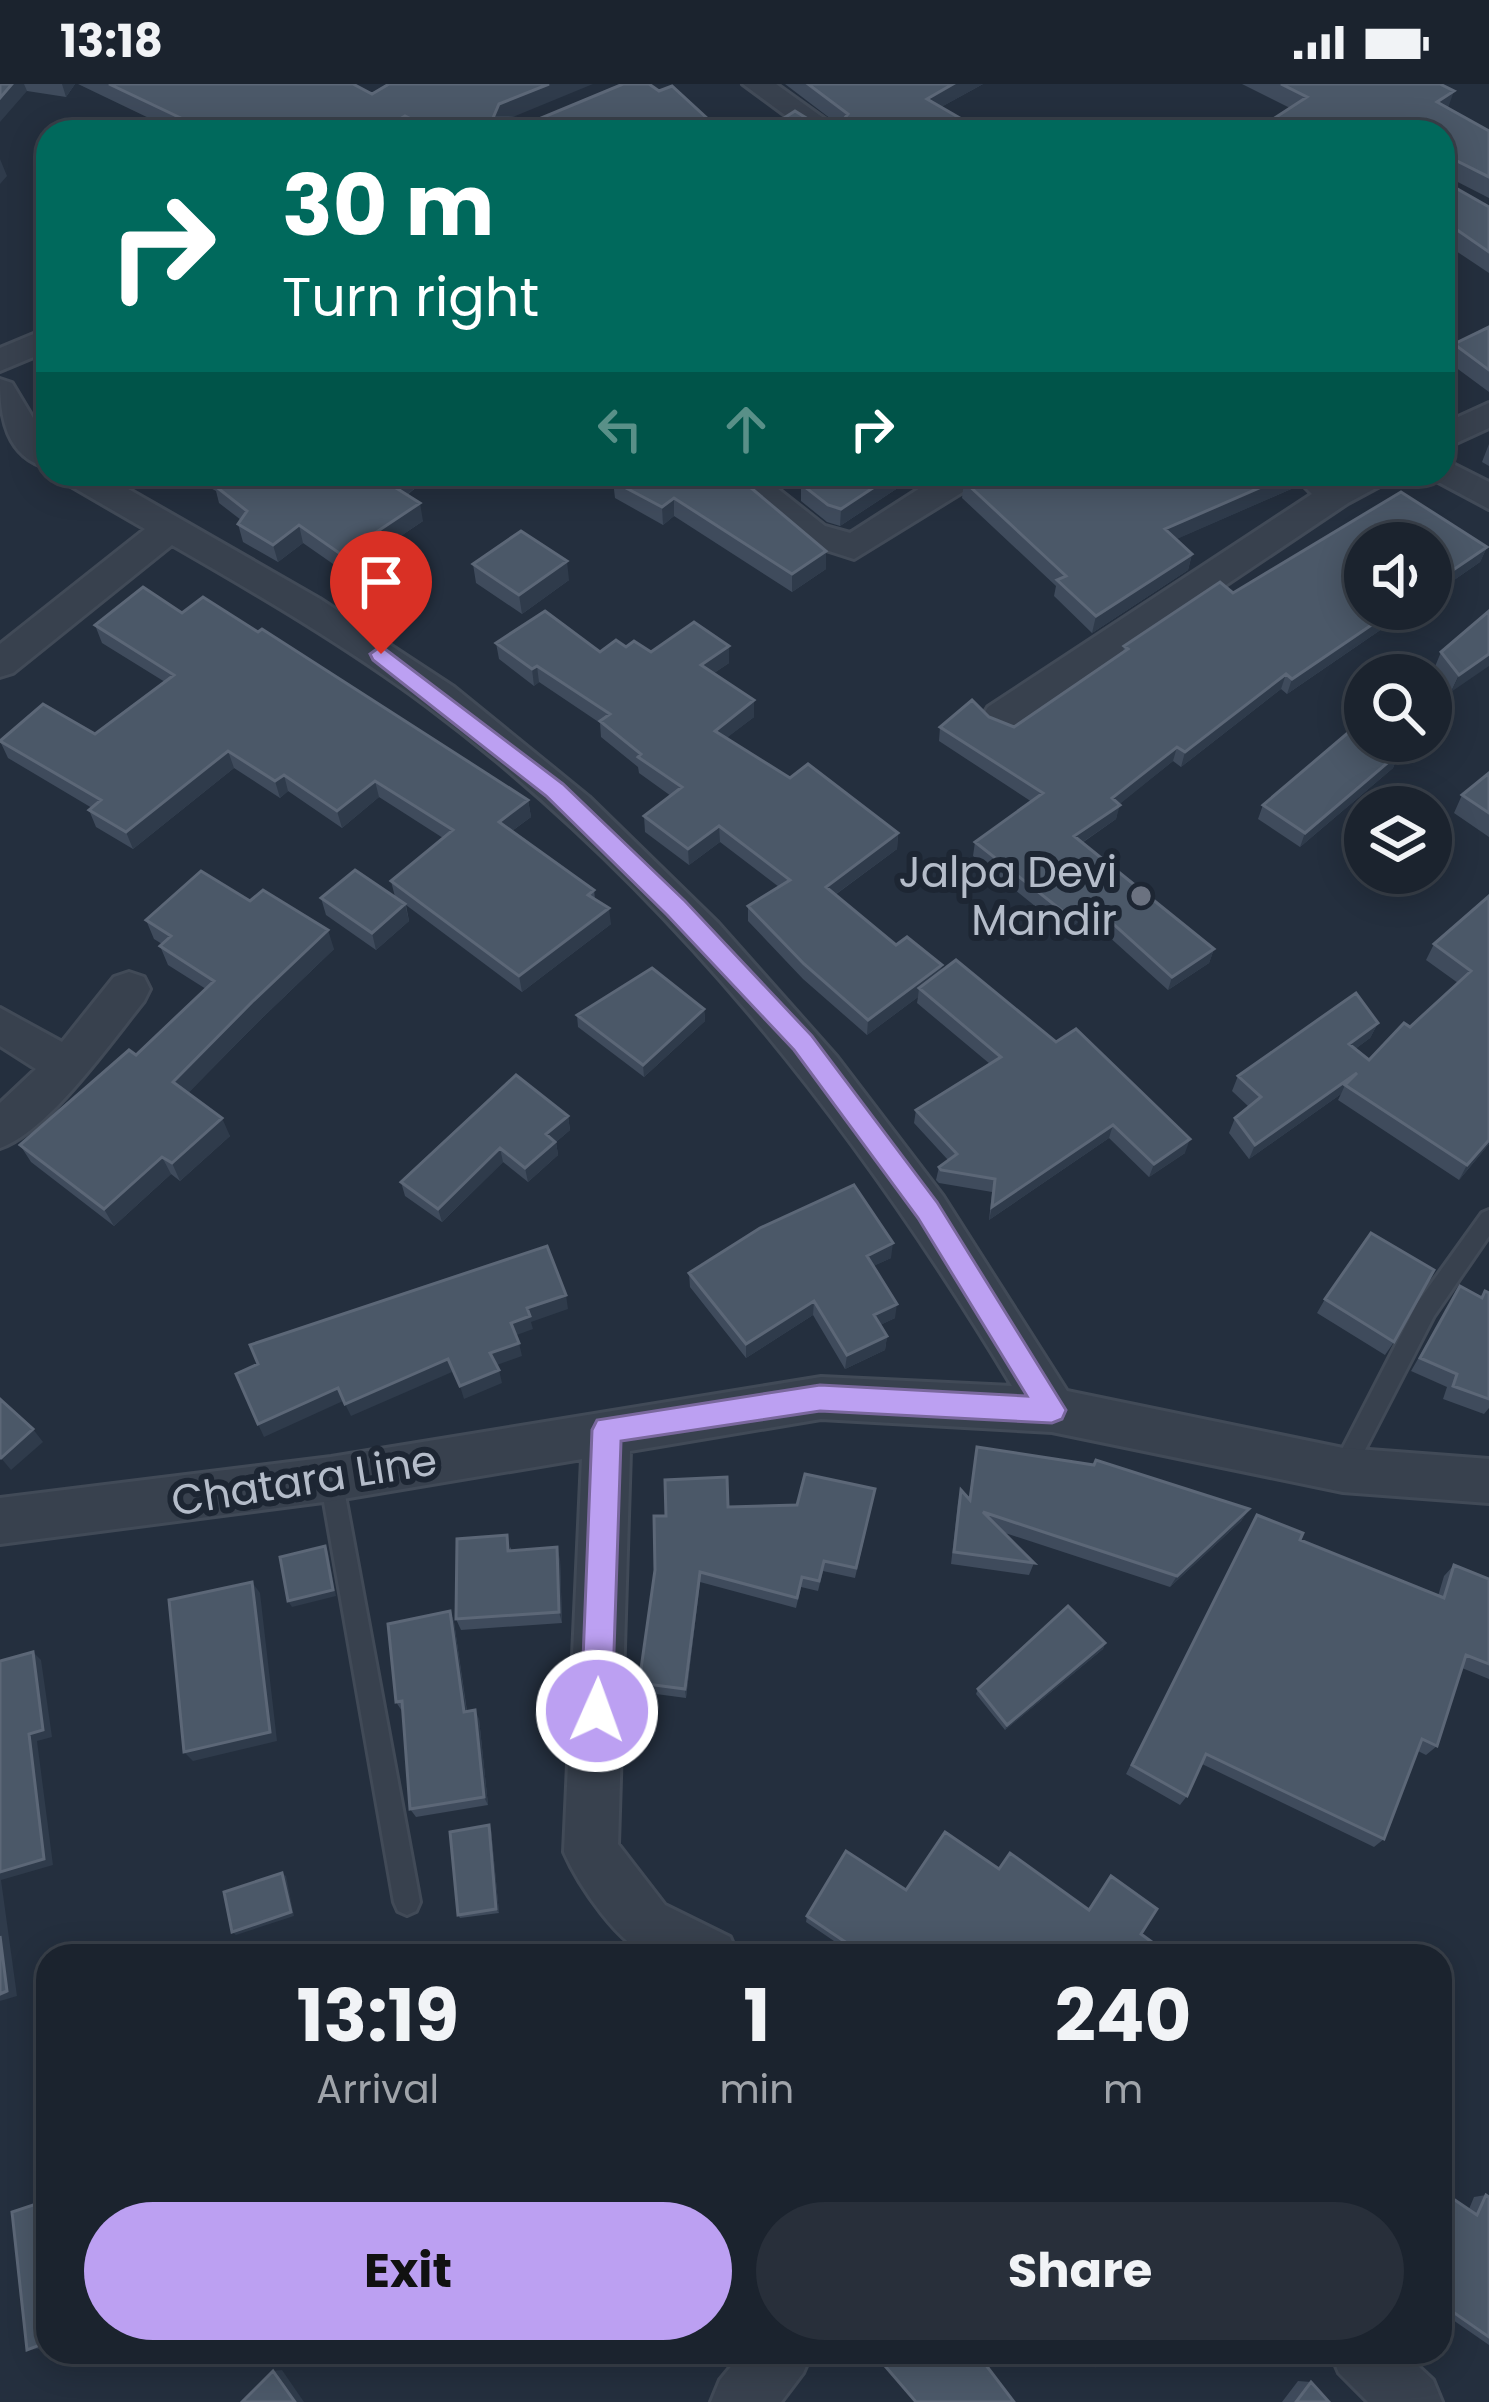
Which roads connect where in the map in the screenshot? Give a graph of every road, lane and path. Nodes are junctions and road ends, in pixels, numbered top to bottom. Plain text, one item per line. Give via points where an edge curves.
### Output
1 (758, 84) edge
2 (810, 120) edge
3 (36, 344) edge
4 (0, 361) edge
5 (0, 390) edge
6 (1489, 414) edge
7 (1455, 432) edge
8 (36, 451) edge
9 (1455, 477) edge
10 (97, 486) edge
11 (752, 486) edge
12 (949, 486) edge
13 (1320, 486) edge
14 (1489, 497) edge
15 (170, 529) junction
16 (0, 664) edge
17 (1001, 717) edge
18 (129, 988) dead end
19 (0, 1025) edge
20 (67, 1067) junction
21 (0, 1130) edge
22 (1489, 1219) edge
23 (1052, 1410) junction
24 (607, 1430) junction
25 (1343, 1470) junction
26 (331, 1479) junction
27 (1489, 1481) edge
28 (0, 1521) edge
29 (407, 1902) dead end
30 (687, 1944) edge
31 (772, 2364) edge
32 (1372, 2364) edge
33 (742, 2402) edge
34 (1411, 2402) edge

1 - 2 street
3 - 4 street
5 - 8 street
6 - 7 street
9 - 14 street
10 - 15 street
11 - 12 street via 813,534 854,548
13 - 17 street
15 - 16 street
15 - 23 street via 349,632 444,699 555,790 676,908 803,1043 927,1210
18 - 20 street
19 - 20 street
20 - 21 street
22 - 25 lane via 1426,1309
23 - 24 street, Chatara Line via 820,1398
23 - 25 street, Chatara Line
24 - 26 street, Chatara Line
24 - 30 street via 591,1852 646,1924
25 - 27 street, Chatara Line
26 - 28 street, Chatara Line
26 - 29 lane
31 - 33 street
32 - 34 street

